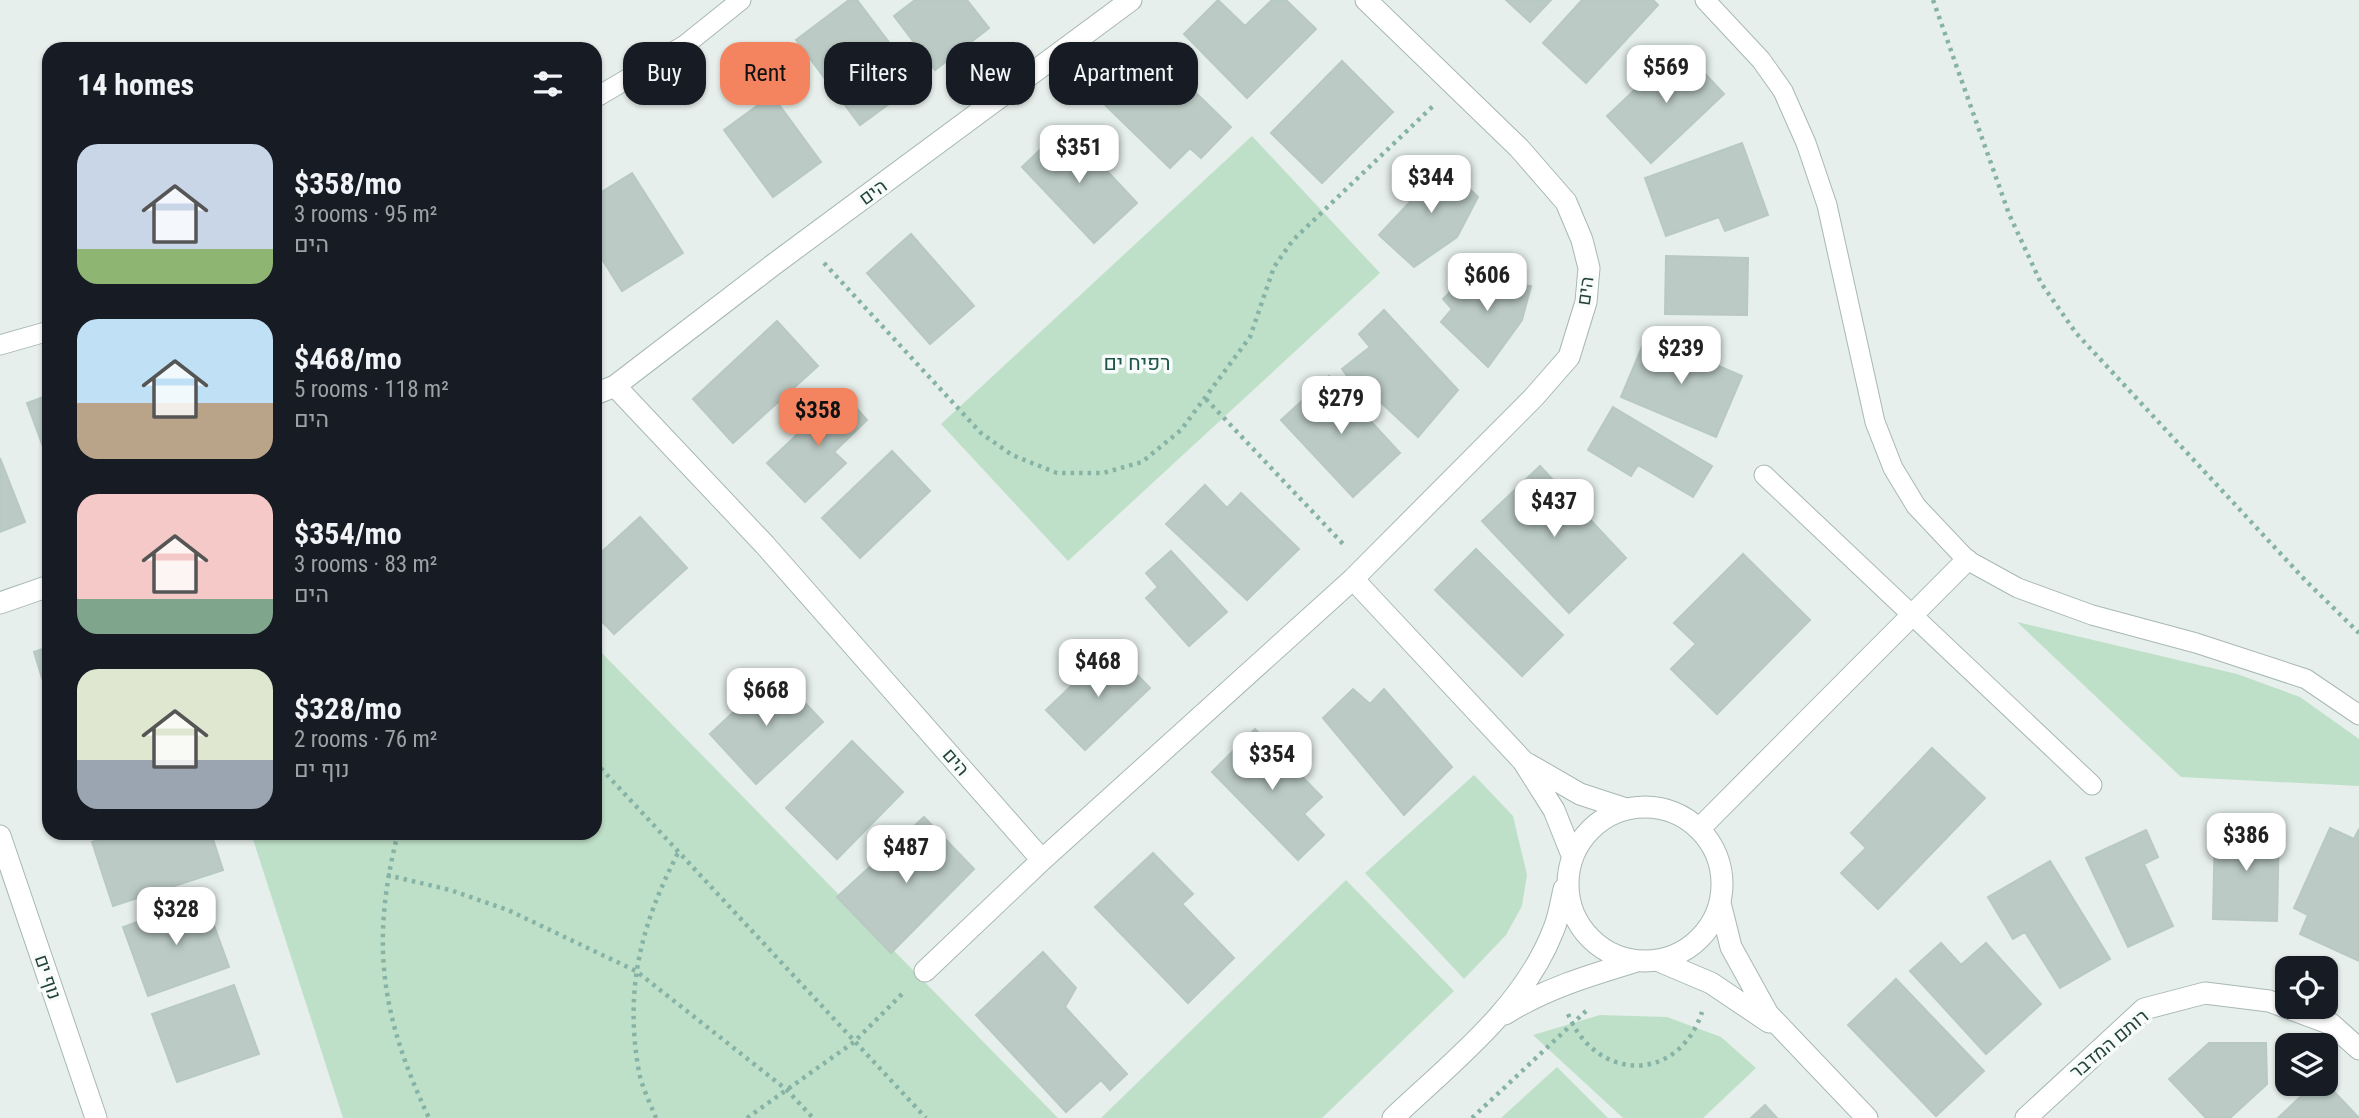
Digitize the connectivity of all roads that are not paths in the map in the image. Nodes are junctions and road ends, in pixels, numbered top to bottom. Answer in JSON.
{"nodes":[{"id":1,"x":741,"y":0,"type":"edge"},
{"id":2,"x":1131,"y":0,"type":"edge"},
{"id":3,"x":1366,"y":0,"type":"edge"},
{"id":4,"x":1705,"y":0,"type":"edge"},
{"id":5,"x":602,"y":94,"type":"edge"},
{"id":6,"x":42,"y":333,"type":"edge"},
{"id":7,"x":0,"y":345,"type":"edge"},
{"id":8,"x":615,"y":386,"type":"junction"},
{"id":9,"x":602,"y":391,"type":"edge"},
{"id":10,"x":1764,"y":475,"type":"dead end"},
{"id":11,"x":1967,"y":560,"type":"junction"},
{"id":12,"x":1359,"y":573,"type":"junction"},
{"id":13,"x":42,"y":588,"type":"edge"},
{"id":14,"x":0,"y":603,"type":"edge"},
{"id":15,"x":1912,"y":615,"type":"junction"},
{"id":16,"x":2359,"y":715,"type":"edge"},
{"id":17,"x":1523,"y":761,"type":"junction"},
{"id":18,"x":2092,"y":785,"type":"dead end"},
{"id":19,"x":1626,"y":809,"type":"junction"},
{"id":20,"x":1699,"y":830,"type":"junction"},
{"id":21,"x":0,"y":836,"type":"edge"},
{"id":22,"x":1572,"y":855,"type":"junction"},
{"id":23,"x":1042,"y":860,"type":"junction"},
{"id":24,"x":1566,"y":881,"type":"junction"},
{"id":25,"x":1720,"y":903,"type":"junction"},
{"id":26,"x":1637,"y":961,"type":"junction"},
{"id":27,"x":1659,"y":961,"type":"junction"},
{"id":28,"x":925,"y":971,"type":"road end"},
{"id":29,"x":1497,"y":1018,"type":"junction"},
{"id":30,"x":1785,"y":1034,"type":"junction"},
{"id":31,"x":2359,"y":1049,"type":"edge"},
{"id":32,"x":96,"y":1118,"type":"edge"},
{"id":33,"x":1393,"y":1118,"type":"edge"},
{"id":34,"x":1867,"y":1118,"type":"edge"},
{"id":35,"x":2026,"y":1118,"type":"edge"}],
"edges":[{"from":1,"to":5,"type":"lane"},
{"from":2,"to":8,"type":"street","name":"הים"},
{"from":3,"to":12,"type":"street","name":"הים"},
{"from":4,"to":11,"type":"lane"},
{"from":6,"to":7,"type":"lane"},
{"from":8,"to":9,"type":"street","name":"הים"},
{"from":8,"to":23,"type":"street","name":"הים"},
{"from":10,"to":15,"type":"lane"},
{"from":11,"to":15,"type":"street"},
{"from":11,"to":16,"type":"lane"},
{"from":12,"to":17,"type":"street"},
{"from":12,"to":23,"type":"street","name":"הים"},
{"from":13,"to":14,"type":"street"},
{"from":15,"to":18,"type":"lane"},
{"from":15,"to":20,"type":"street"},
{"from":17,"to":19,"type":"street"},
{"from":17,"to":22,"type":"street"},
{"from":19,"to":20,"type":"street"},
{"from":19,"to":22,"type":"street"},
{"from":20,"to":25,"type":"street"},
{"from":21,"to":32,"type":"street","name":"נוף ים"},
{"from":22,"to":24,"type":"street"},
{"from":23,"to":28,"type":"street","name":"הים"},
{"from":24,"to":26,"type":"street"},
{"from":24,"to":29,"type":"street"},
{"from":25,"to":27,"type":"street"},
{"from":25,"to":30,"type":"street"},
{"from":26,"to":27,"type":"street"},
{"from":26,"to":29,"type":"street"},
{"from":27,"to":30,"type":"street"},
{"from":29,"to":33,"type":"street"},
{"from":30,"to":34,"type":"street"},
{"from":31,"to":35,"type":"street","name":"רותם המדבר"}]}
